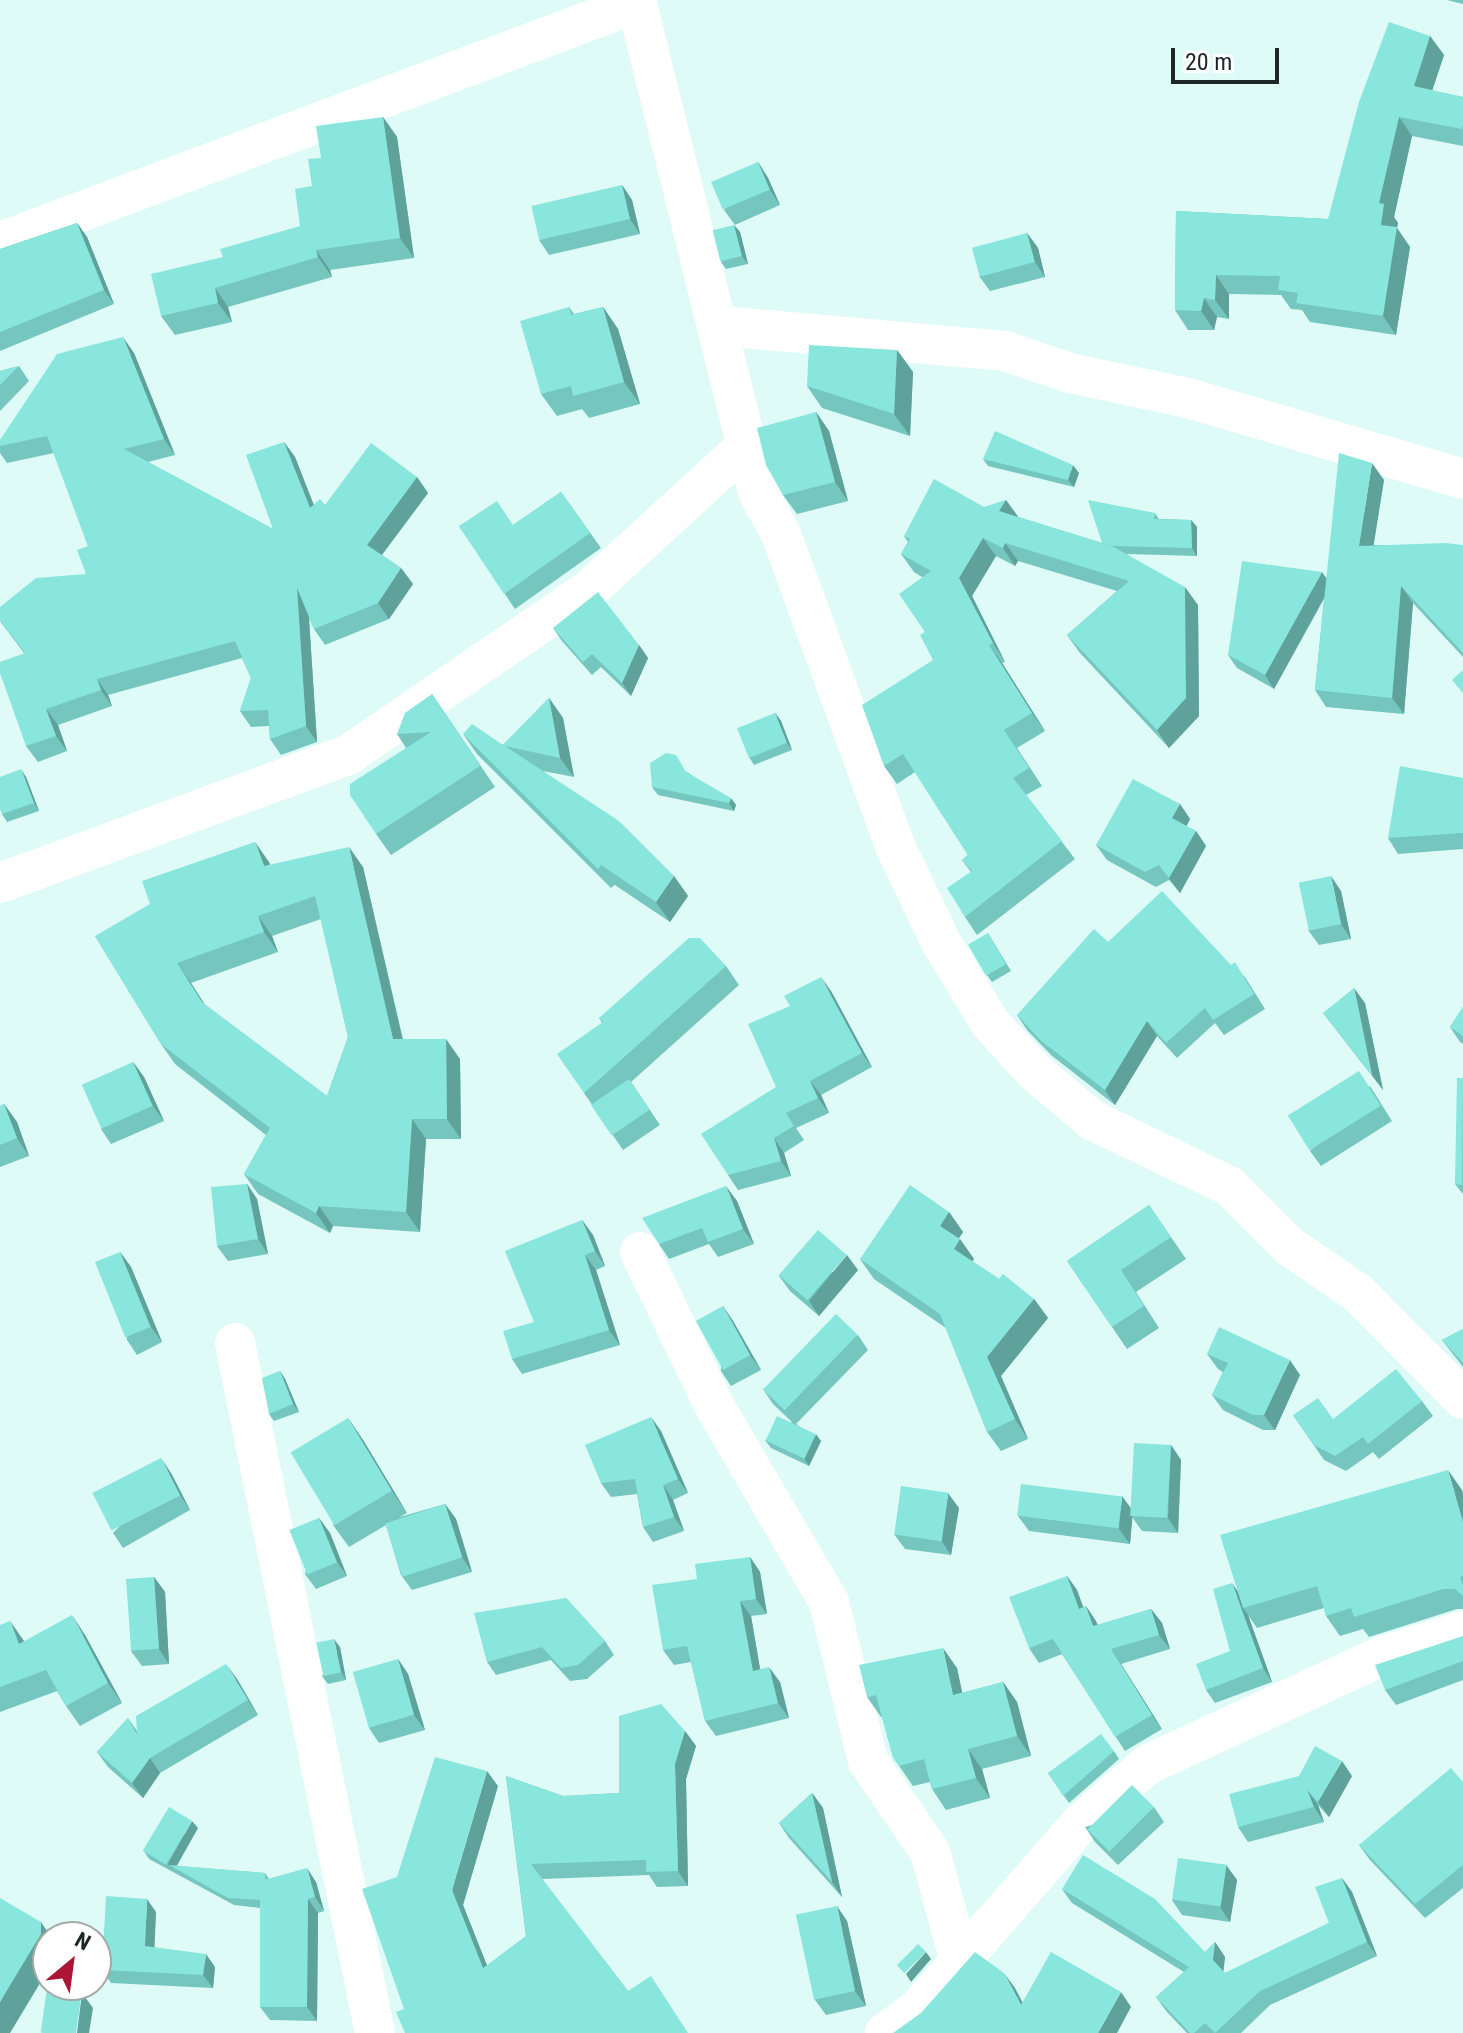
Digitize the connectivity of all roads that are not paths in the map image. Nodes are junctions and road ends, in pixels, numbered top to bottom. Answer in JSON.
{"nodes":[{"id":1,"x":636,"y":2,"type":"edge"},
{"id":2,"x":0,"y":242,"type":"edge"},
{"id":3,"x":721,"y":326,"type":"junction"},
{"id":4,"x":744,"y":448,"type":"junction"},
{"id":5,"x":1463,"y":479,"type":"edge"},
{"id":6,"x":0,"y":883,"type":"edge"},
{"id":7,"x":640,"y":1252,"type":"dead end"},
{"id":8,"x":235,"y":1343,"type":"dead end"},
{"id":9,"x":1463,"y":1399,"type":"edge"},
{"id":10,"x":1463,"y":1631,"type":"edge"},
{"id":11,"x":960,"y":1962,"type":"junction"},
{"id":12,"x":375,"y":2033,"type":"edge"},
{"id":13,"x":885,"y":2033,"type":"edge"}],
"edges":[{"from":1,"to":2,"type":"street"},
{"from":1,"to":3,"type":"street"},
{"from":3,"to":4,"type":"street"},
{"from":3,"to":5,"type":"street"},
{"from":4,"to":6,"type":"street"},
{"from":4,"to":9,"type":"street"},
{"from":7,"to":11,"type":"street"},
{"from":8,"to":12,"type":"street"},
{"from":10,"to":11,"type":"street"},
{"from":11,"to":13,"type":"street"}]}
